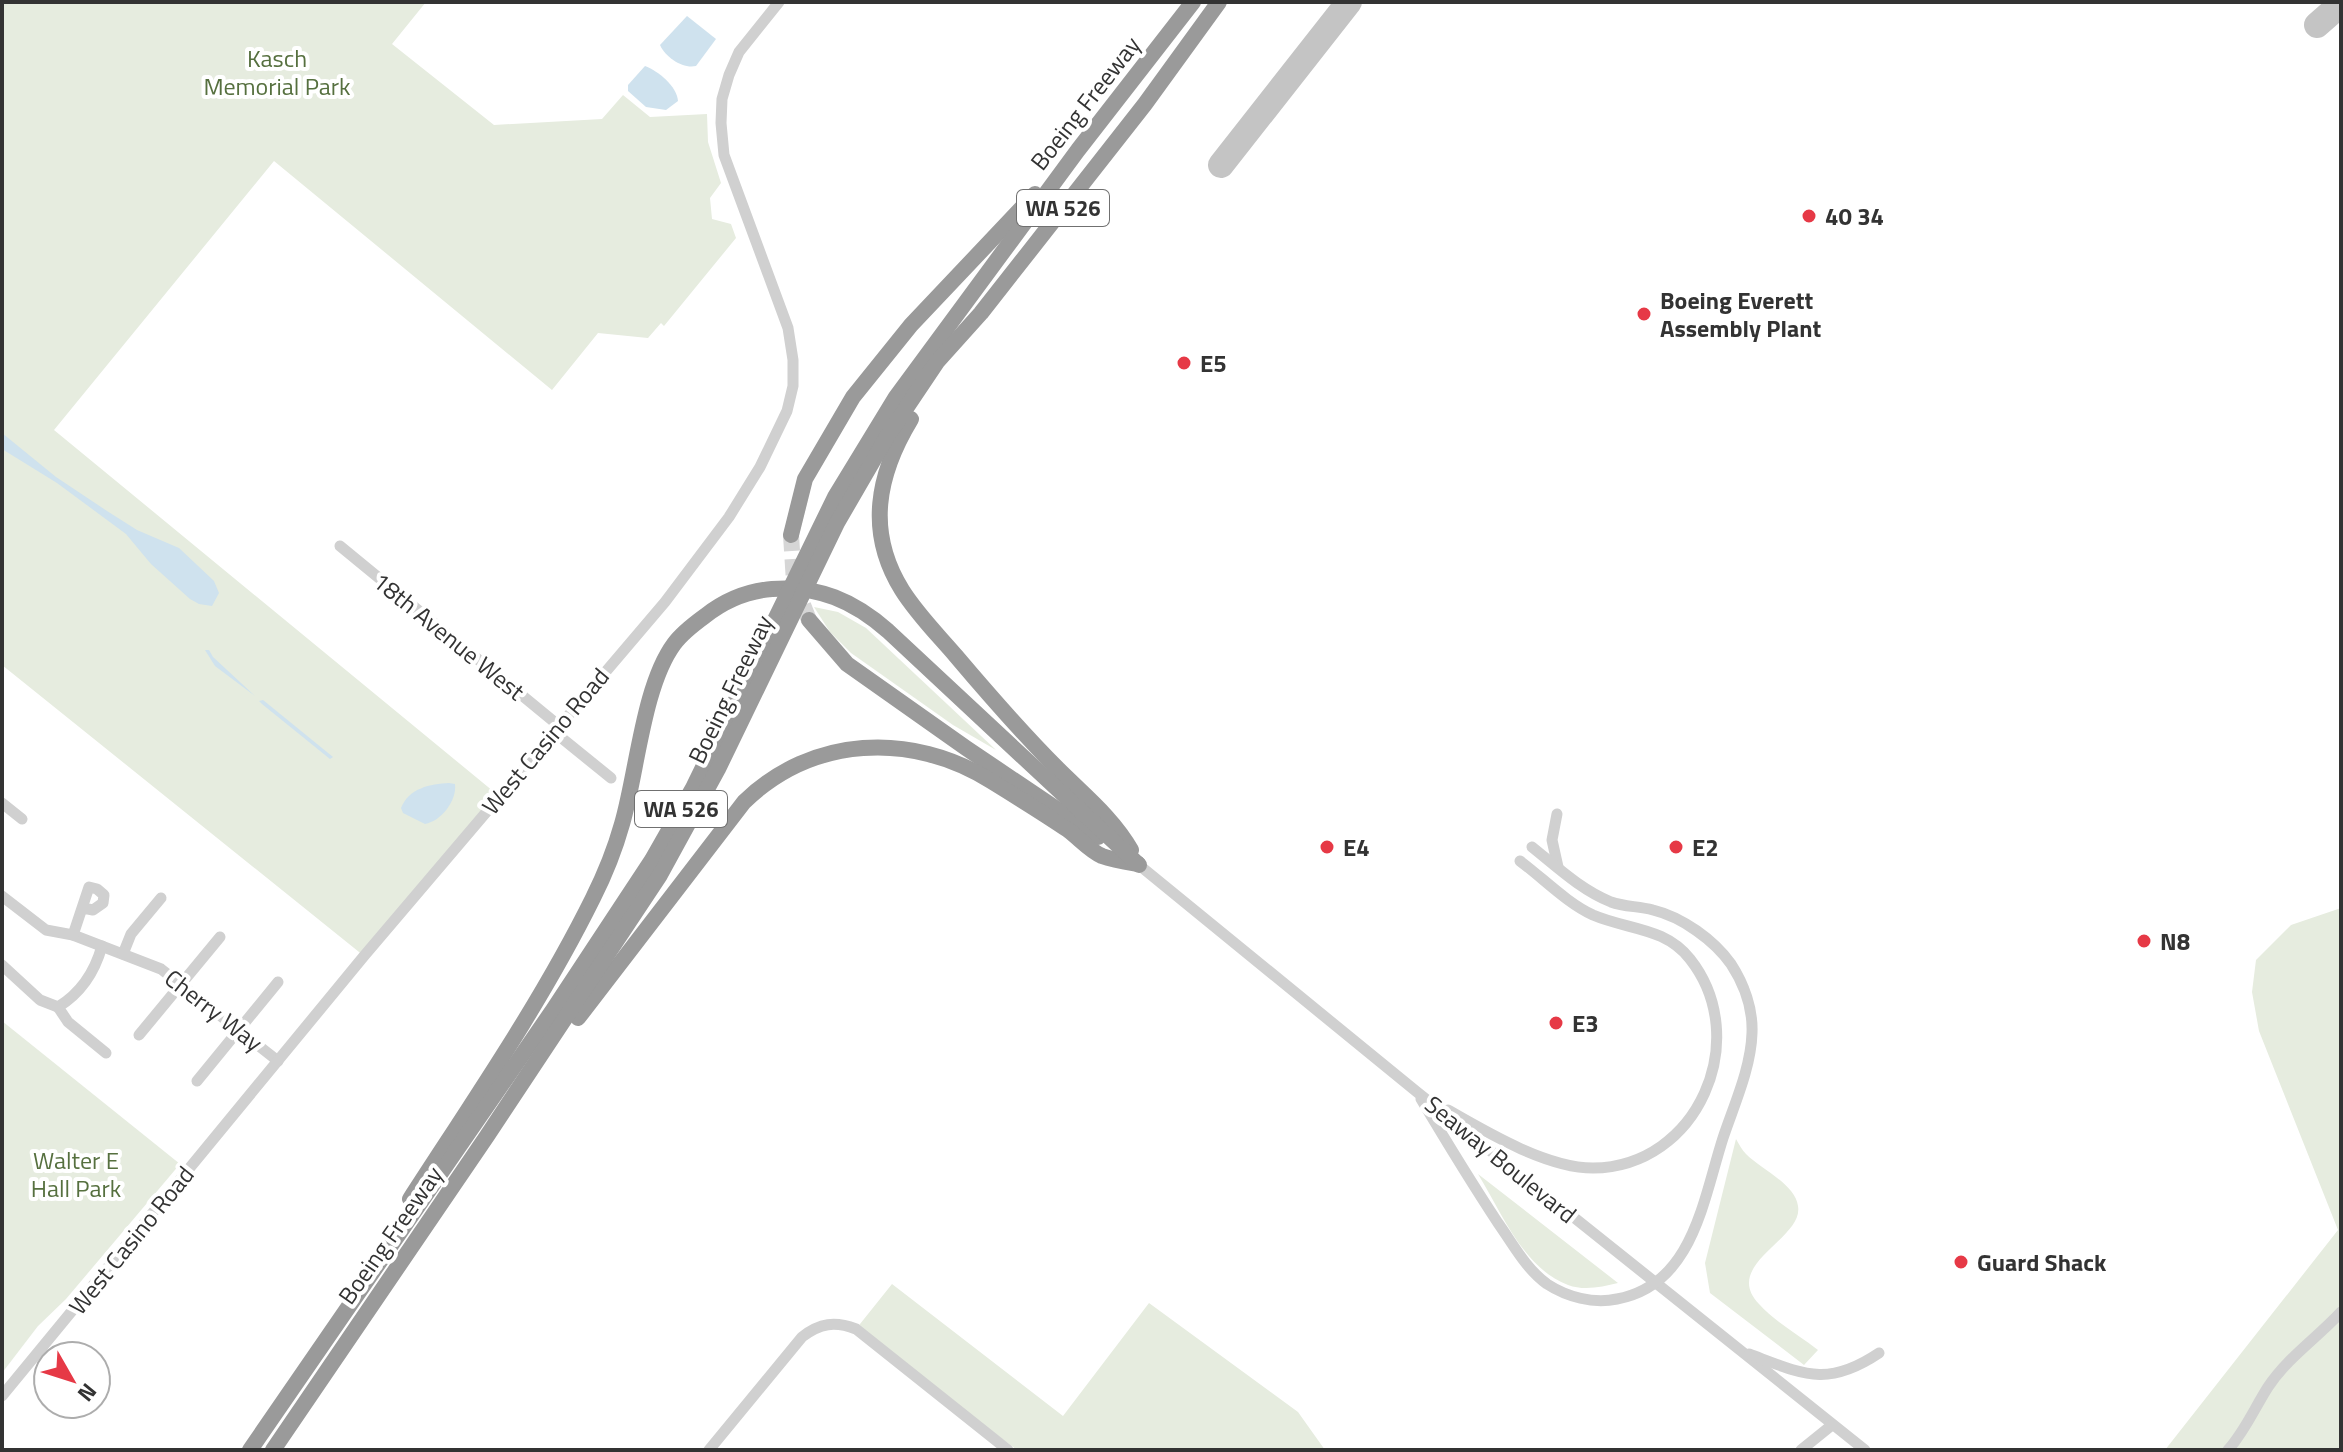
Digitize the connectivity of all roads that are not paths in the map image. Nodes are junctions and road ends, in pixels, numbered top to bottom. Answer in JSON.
{"nodes":[{"id":1,"x":779,"y":2,"type":"edge"},
{"id":2,"x":1193,"y":2,"type":"edge"},
{"id":3,"x":1219,"y":2,"type":"edge"},
{"id":4,"x":1230,"y":2,"type":"edge"},
{"id":5,"x":1145,"y":104,"type":"junction"},
{"id":6,"x":1078,"y":150,"type":"junction"},
{"id":7,"x":981,"y":313,"type":"junction"},
{"id":8,"x":791,"y":535,"type":"tunnel mouth"},
{"id":9,"x":340,"y":546,"type":"dead end"},
{"id":10,"x":809,"y":620,"type":"tunnel mouth"},
{"id":11,"x":556,"y":728,"type":"junction"},
{"id":12,"x":611,"y":778,"type":"dead end"},
{"id":13,"x":2,"y":803,"type":"edge"},
{"id":14,"x":1557,"y":814,"type":"dead end"},
{"id":15,"x":22,"y":819,"type":"dead end"},
{"id":16,"x":1532,"y":847,"type":"dead end"},
{"id":17,"x":1520,"y":861,"type":"dead end"},
{"id":18,"x":1139,"y":865,"type":"junction"},
{"id":19,"x":1558,"y":868,"type":"junction"},
{"id":20,"x":2,"y":896,"type":"edge"},
{"id":21,"x":161,"y":898,"type":"dead end"},
{"id":22,"x":83,"y":908,"type":"dead end"},
{"id":23,"x":73,"y":935,"type":"junction"},
{"id":24,"x":220,"y":937,"type":"dead end"},
{"id":25,"x":102,"y":946,"type":"junction"},
{"id":26,"x":123,"y":954,"type":"junction"},
{"id":27,"x":2,"y":965,"type":"edge"},
{"id":28,"x":278,"y":982,"type":"dead end"},
{"id":29,"x":181,"y":984,"type":"junction"},
{"id":30,"x":58,"y":1007,"type":"junction"},
{"id":31,"x":239,"y":1029,"type":"junction"},
{"id":32,"x":139,"y":1035,"type":"dead end"},
{"id":33,"x":106,"y":1053,"type":"dead end"},
{"id":34,"x":278,"y":1061,"type":"junction"},
{"id":35,"x":197,"y":1081,"type":"dead end"},
{"id":36,"x":1417,"y":1092,"type":"junction"},
{"id":37,"x":487,"y":1136,"type":"junction"},
{"id":38,"x":2341,"y":1312,"type":"edge"},
{"id":39,"x":1737,"y":1349,"type":"junction"},
{"id":40,"x":1879,"y":1353,"type":"dead end"},
{"id":41,"x":2,"y":1374,"type":"edge"},
{"id":42,"x":12,"y":1383,"type":"junction"},
{"id":43,"x":2,"y":1396,"type":"edge"},
{"id":44,"x":1832,"y":1425,"type":"junction"},
{"id":45,"x":249,"y":1450,"type":"edge"},
{"id":46,"x":273,"y":1450,"type":"edge"},
{"id":47,"x":709,"y":1450,"type":"edge"},
{"id":48,"x":1008,"y":1450,"type":"edge"},
{"id":49,"x":1801,"y":1450,"type":"edge"},
{"id":50,"x":1865,"y":1450,"type":"edge"},
{"id":51,"x":2228,"y":1450,"type":"edge"}],
"edges":[{"from":1,"to":11,"type":"street","name":"West Casino Road"},
{"from":2,"to":6,"type":"highway","name":"Boeing Freeway","number":"WA 526"},
{"from":3,"to":5,"type":"highway","name":"Boeing Freeway","number":"WA 526"},
{"from":4,"to":5,"type":"highway"},
{"from":5,"to":7,"type":"highway","name":"Boeing Freeway","number":"WA 526"},
{"from":6,"to":8,"type":"highway"},
{"from":6,"to":45,"type":"highway","name":"Boeing Freeway","number":"WA 526"},
{"from":7,"to":18,"type":"highway"},
{"from":7,"to":37,"type":"highway","name":"Boeing Freeway","number":"WA 526"},
{"from":9,"to":11,"type":"street","name":"18th Avenue West"},
{"from":10,"to":18,"type":"highway"},
{"from":11,"to":12,"type":"street","name":"18th Avenue West"},
{"from":11,"to":34,"type":"street","name":"West Casino Road"},
{"from":13,"to":15,"type":"street"},
{"from":14,"to":19,"type":"street"},
{"from":16,"to":19,"type":"street"},
{"from":17,"to":36,"type":"street"},
{"from":18,"to":36,"type":"street","name":"Seaway Boulevard"},
{"from":18,"to":37,"type":"highway"},
{"from":18,"to":45,"type":"highway"},
{"from":19,"to":36,"type":"street"},
{"from":20,"to":23,"type":"street","name":"Cherry Way"},
{"from":21,"to":26,"type":"street"},
{"from":22,"to":23,"type":"street"},
{"from":23,"to":25,"type":"street","name":"Cherry Way"},
{"from":24,"to":29,"type":"street"},
{"from":25,"to":26,"type":"street","name":"Cherry Way"},
{"from":25,"to":30,"type":"street"},
{"from":26,"to":29,"type":"street","name":"Cherry Way"},
{"from":27,"to":30,"type":"street"},
{"from":28,"to":31,"type":"street"},
{"from":29,"to":31,"type":"street","name":"Cherry Way"},
{"from":29,"to":32,"type":"street"},
{"from":30,"to":33,"type":"street"},
{"from":31,"to":34,"type":"street","name":"Cherry Way"},
{"from":31,"to":35,"type":"street"},
{"from":34,"to":42,"type":"street","name":"West Casino Road"},
{"from":36,"to":39,"type":"street","name":"Seaway Boulevard"},
{"from":37,"to":46,"type":"highway","name":"Boeing Freeway","number":"WA 526"},
{"from":38,"to":51,"type":"street"},
{"from":39,"to":40,"type":"street"},
{"from":39,"to":44,"type":"street","name":"Seaway Boulevard"},
{"from":41,"to":42,"type":"street"},
{"from":42,"to":43,"type":"street","name":"West Casino Road"},
{"from":44,"to":49,"type":"street"},
{"from":44,"to":50,"type":"street","name":"Seaway Boulevard"},
{"from":47,"to":48,"type":"street"}]}
